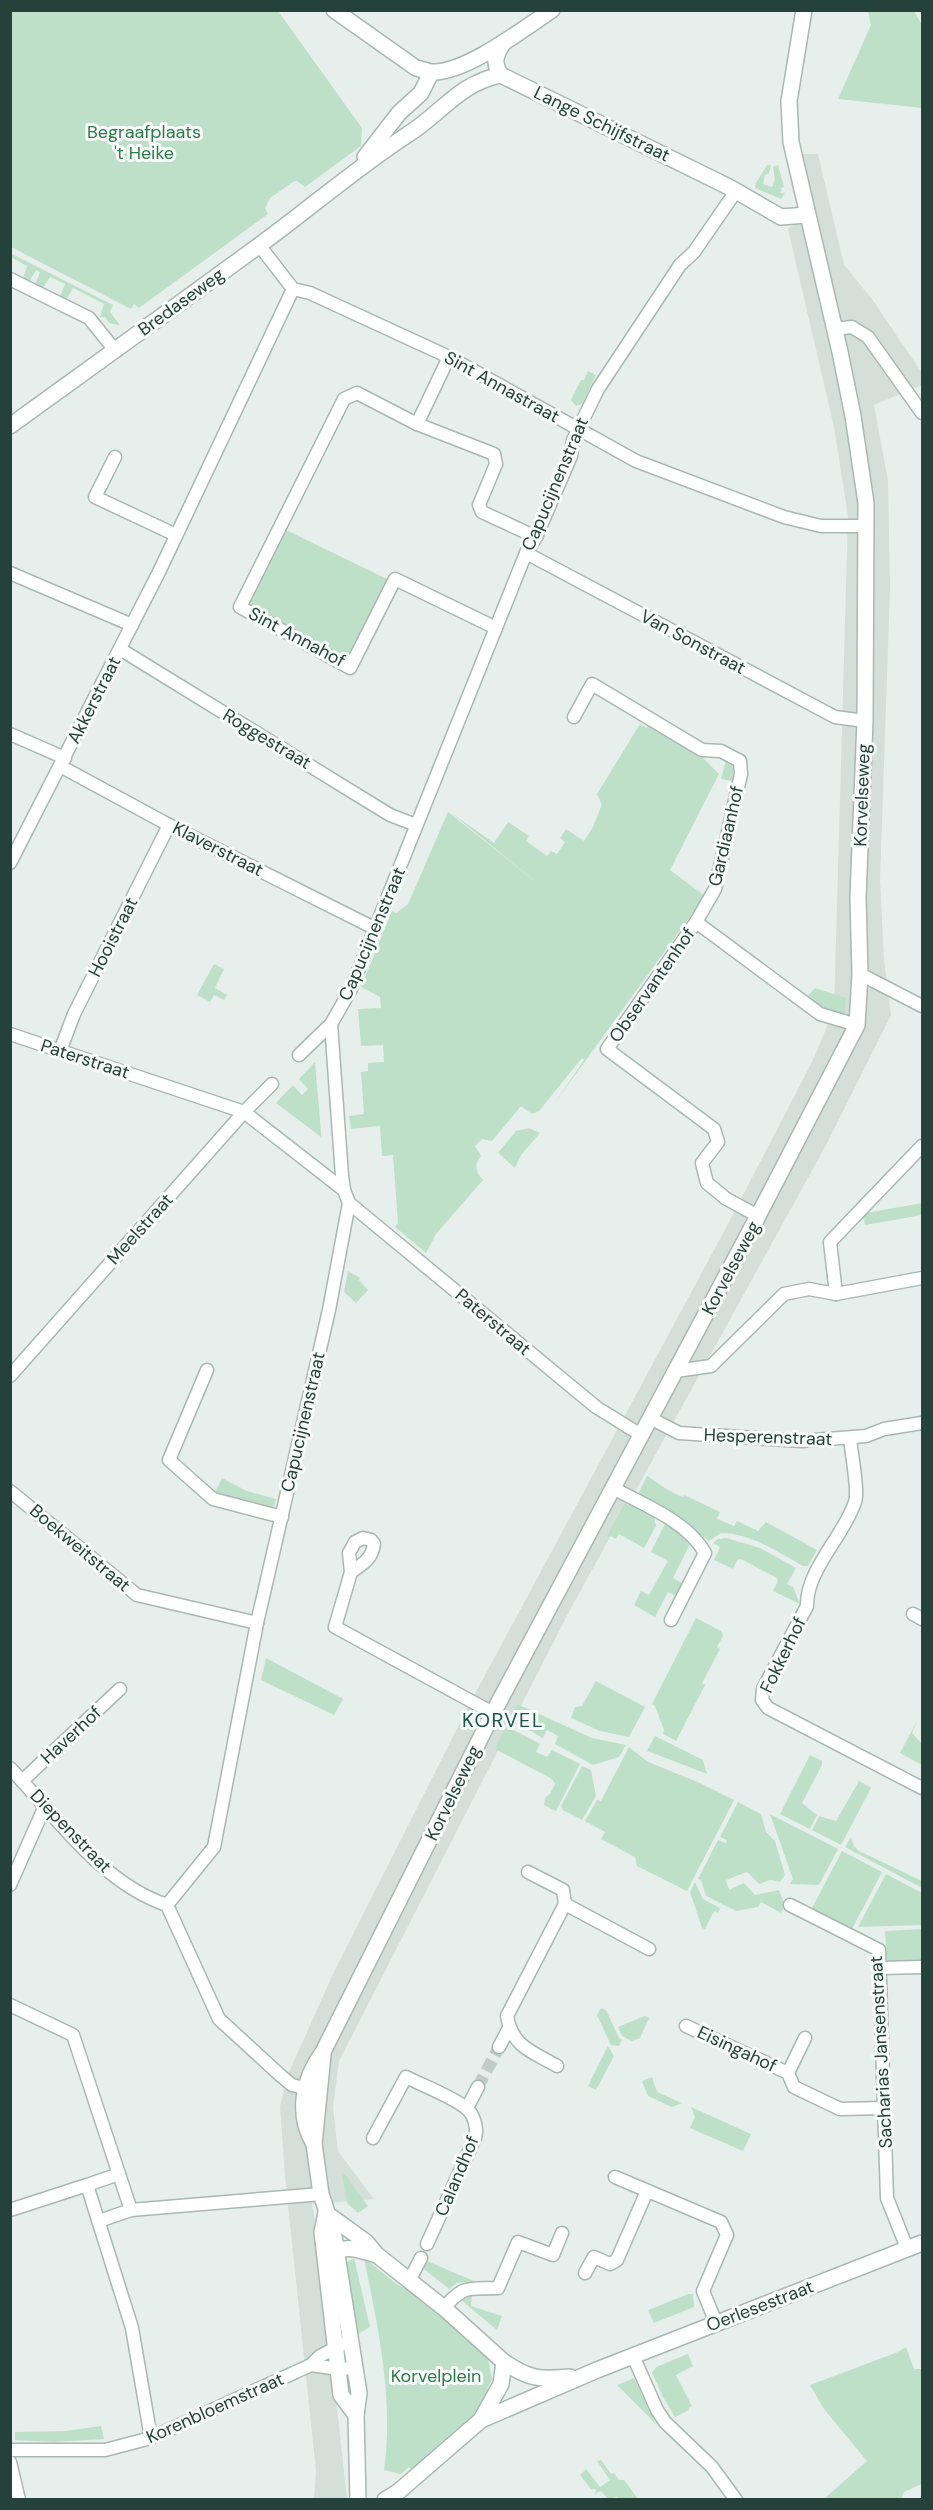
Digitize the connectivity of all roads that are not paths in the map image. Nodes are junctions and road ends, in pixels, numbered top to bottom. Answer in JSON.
{"nodes":[{"id":1,"x":552,"y":10,"type":"edge"},
{"id":2,"x":804,"y":10,"type":"edge"},
{"id":3,"x":342,"y":13,"type":"edge"},
{"id":4,"x":504,"y":42,"type":"junction"},
{"id":5,"x":431,"y":73,"type":"junction"},
{"id":6,"x":501,"y":75,"type":"junction"},
{"id":7,"x":421,"y":93,"type":"junction"},
{"id":8,"x":397,"y":140,"type":"junction"},
{"id":9,"x":349,"y":175,"type":"junction"},
{"id":10,"x":736,"y":191,"type":"junction"},
{"id":11,"x":807,"y":215,"type":"junction"},
{"id":12,"x":259,"y":245,"type":"junction"},
{"id":13,"x":10,"y":279,"type":"edge"},
{"id":14,"x":292,"y":289,"type":"junction"},
{"id":15,"x":834,"y":329,"type":"junction"},
{"id":16,"x":114,"y":350,"type":"junction"},
{"id":17,"x":449,"y":357,"type":"junction"},
{"id":18,"x":922,"y":413,"type":"edge"},
{"id":19,"x":417,"y":424,"type":"junction"},
{"id":20,"x":10,"y":426,"type":"edge"},
{"id":21,"x":578,"y":430,"type":"junction"},
{"id":22,"x":115,"y":457,"type":"dead end"},
{"id":23,"x":867,"y":526,"type":"junction"},
{"id":24,"x":176,"y":535,"type":"junction"},
{"id":25,"x":536,"y":537,"type":"junction"},
{"id":26,"x":526,"y":553,"type":"junction"},
{"id":27,"x":10,"y":573,"type":"edge"},
{"id":28,"x":132,"y":625,"type":"junction"},
{"id":29,"x":496,"y":628,"type":"junction"},
{"id":30,"x":120,"y":649,"type":"junction"},
{"id":31,"x":574,"y":717,"type":"dead end"},
{"id":32,"x":865,"y":721,"type":"junction"},
{"id":33,"x":10,"y":734,"type":"edge"},
{"id":34,"x":63,"y":762,"type":"junction"},
{"id":35,"x":169,"y":825,"type":"junction"},
{"id":36,"x":416,"y":825,"type":"junction"},
{"id":37,"x":10,"y":863,"type":"edge"},
{"id":38,"x":696,"y":922,"type":"junction"},
{"id":39,"x":376,"y":929,"type":"junction"},
{"id":40,"x":860,"y":974,"type":"junction"},
{"id":41,"x":922,"y":1006,"type":"edge"},
{"id":42,"x":331,"y":1024,"type":"junction"},
{"id":43,"x":857,"y":1025,"type":"junction"},
{"id":44,"x":10,"y":1034,"type":"edge"},
{"id":45,"x":60,"y":1051,"type":"junction"},
{"id":46,"x":300,"y":1055,"type":"dead end"},
{"id":47,"x":272,"y":1084,"type":"dead end"},
{"id":48,"x":244,"y":1113,"type":"junction"},
{"id":49,"x":922,"y":1146,"type":"edge"},
{"id":50,"x":344,"y":1190,"type":"junction"},
{"id":51,"x":350,"y":1203,"type":"junction"},
{"id":52,"x":758,"y":1216,"type":"junction"},
{"id":53,"x":922,"y":1278,"type":"edge"},
{"id":54,"x":836,"y":1294,"type":"junction"},
{"id":55,"x":207,"y":1370,"type":"dead end"},
{"id":56,"x":676,"y":1371,"type":"junction"},
{"id":57,"x":10,"y":1376,"type":"edge"},
{"id":58,"x":650,"y":1418,"type":"junction"},
{"id":59,"x":922,"y":1423,"type":"edge"},
{"id":60,"x":641,"y":1435,"type":"junction"},
{"id":61,"x":850,"y":1438,"type":"junction"},
{"id":62,"x":613,"y":1488,"type":"junction"},
{"id":63,"x":10,"y":1491,"type":"edge"},
{"id":64,"x":282,"y":1517,"type":"junction"},
{"id":65,"x":351,"y":1572,"type":"dead end"},
{"id":66,"x":671,"y":1620,"type":"dead end"},
{"id":67,"x":257,"y":1623,"type":"junction"},
{"id":68,"x":120,"y":1689,"type":"dead end"},
{"id":69,"x":493,"y":1713,"type":"junction"},
{"id":70,"x":10,"y":1768,"type":"edge"},
{"id":71,"x":22,"y":1781,"type":"junction"},
{"id":72,"x":922,"y":1788,"type":"edge"},
{"id":73,"x":45,"y":1806,"type":"junction"},
{"id":74,"x":528,"y":1872,"type":"dead end"},
{"id":75,"x":10,"y":1885,"type":"edge"},
{"id":76,"x":565,"y":1904,"type":"junction"},
{"id":77,"x":167,"y":1905,"type":"junction"},
{"id":78,"x":790,"y":1905,"type":"dead end"},
{"id":79,"x":648,"y":1949,"type":"dead end"},
{"id":80,"x":922,"y":1966,"type":"edge"},
{"id":81,"x":880,"y":1968,"type":"junction"},
{"id":82,"x":10,"y":2005,"type":"edge"},
{"id":83,"x":687,"y":2026,"type":"dead end"},
{"id":84,"x":509,"y":2028,"type":"junction"},
{"id":85,"x":805,"y":2038,"type":"dead end"},
{"id":86,"x":499,"y":2047,"type":"tunnel mouth"},
{"id":87,"x":557,"y":2066,"type":"dead end"},
{"id":88,"x":788,"y":2073,"type":"junction"},
{"id":89,"x":478,"y":2087,"type":"tunnel mouth"},
{"id":90,"x":312,"y":2090,"type":"junction"},
{"id":91,"x":467,"y":2108,"type":"junction"},
{"id":92,"x":884,"y":2108,"type":"junction"},
{"id":93,"x":374,"y":2138,"type":"dead end"},
{"id":94,"x":119,"y":2174,"type":"junction"},
{"id":95,"x":615,"y":2177,"type":"dead end"},
{"id":96,"x":87,"y":2185,"type":"junction"},
{"id":97,"x":647,"y":2191,"type":"junction"},
{"id":98,"x":321,"y":2194,"type":"junction"},
{"id":99,"x":10,"y":2210,"type":"edge"},
{"id":100,"x":131,"y":2210,"type":"junction"},
{"id":101,"x":326,"y":2213,"type":"junction"},
{"id":102,"x":99,"y":2221,"type":"junction"},
{"id":103,"x":562,"y":2233,"type":"dead end"},
{"id":104,"x":922,"y":2243,"type":"edge"},
{"id":105,"x":427,"y":2244,"type":"dead end"},
{"id":106,"x":907,"y":2248,"type":"junction"},
{"id":107,"x":336,"y":2250,"type":"junction"},
{"id":108,"x":377,"y":2255,"type":"junction"},
{"id":109,"x":421,"y":2258,"type":"dead end"},
{"id":110,"x":326,"y":2263,"type":"junction"},
{"id":111,"x":585,"y":2273,"type":"dead end"},
{"id":112,"x":410,"y":2279,"type":"junction"},
{"id":113,"x":444,"y":2308,"type":"junction"},
{"id":114,"x":716,"y":2323,"type":"junction"},
{"id":115,"x":351,"y":2340,"type":"junction"},
{"id":116,"x":335,"y":2347,"type":"junction"},
{"id":117,"x":633,"y":2356,"type":"junction"},
{"id":118,"x":504,"y":2362,"type":"junction"},
{"id":119,"x":311,"y":2365,"type":"junction"},
{"id":120,"x":356,"y":2368,"type":"junction"},
{"id":121,"x":339,"y":2369,"type":"junction"},
{"id":122,"x":597,"y":2370,"type":"junction"},
{"id":123,"x":356,"y":2415,"type":"junction"},
{"id":124,"x":481,"y":2420,"type":"junction"},
{"id":125,"x":151,"y":2438,"type":"junction"},
{"id":126,"x":10,"y":2450,"type":"edge"},
{"id":127,"x":10,"y":2462,"type":"edge"},
{"id":128,"x":19,"y":2499,"type":"edge"},
{"id":129,"x":359,"y":2499,"type":"edge"},
{"id":130,"x":385,"y":2499,"type":"edge"},
{"id":131,"x":736,"y":2499,"type":"edge"}],
"edges":[{"from":1,"to":4,"type":"street"},
{"from":2,"to":11,"type":"street","name":"Korvelseweg"},
{"from":3,"to":5,"type":"street"},
{"from":4,"to":5,"type":"street"},
{"from":4,"to":6,"type":"street"},
{"from":5,"to":7,"type":"street","name":"Bredaseweg"},
{"from":6,"to":8,"type":"street","name":"Bredaseweg"},
{"from":6,"to":10,"type":"street","name":"Lange Schijfstraat"},
{"from":7,"to":8,"type":"street"},
{"from":7,"to":9,"type":"street","name":"Bredaseweg"},
{"from":8,"to":9,"type":"street","name":"Bredaseweg"},
{"from":9,"to":12,"type":"street","name":"Bredaseweg"},
{"from":10,"to":11,"type":"street","name":"Lange Schijfstraat"},
{"from":10,"to":21,"type":"street","name":"Capucijnenstraat"},
{"from":11,"to":15,"type":"street","name":"Korvelseweg"},
{"from":12,"to":14,"type":"street"},
{"from":12,"to":16,"type":"street","name":"Bredaseweg"},
{"from":13,"to":16,"type":"street"},
{"from":14,"to":17,"type":"street","name":"Sint Annastraat"},
{"from":14,"to":24,"type":"street","name":"Akkerstraat"},
{"from":15,"to":18,"type":"street"},
{"from":15,"to":23,"type":"street","name":"Korvelseweg"},
{"from":16,"to":20,"type":"street","name":"Bredaseweg"},
{"from":17,"to":19,"type":"street"},
{"from":17,"to":21,"type":"street","name":"Sint Annastraat"},
{"from":19,"to":25,"type":"street","name":"Sint Annahof"},
{"from":19,"to":29,"type":"street","name":"Sint Annahof"},
{"from":21,"to":23,"type":"street","name":"Sint Annastraat"},
{"from":21,"to":25,"type":"street","name":"Capucijnenstraat"},
{"from":22,"to":24,"type":"street"},
{"from":23,"to":32,"type":"street","name":"Korvelseweg"},
{"from":24,"to":28,"type":"street","name":"Akkerstraat"},
{"from":25,"to":26,"type":"street","name":"Capucijnenstraat"},
{"from":26,"to":29,"type":"street","name":"Capucijnenstraat"},
{"from":26,"to":32,"type":"street","name":"Van Sonstraat"},
{"from":27,"to":28,"type":"street"},
{"from":28,"to":30,"type":"street","name":"Akkerstraat"},
{"from":29,"to":36,"type":"street","name":"Capucijnenstraat"},
{"from":30,"to":34,"type":"street","name":"Akkerstraat"},
{"from":30,"to":36,"type":"street","name":"Roggestraat"},
{"from":31,"to":38,"type":"street","name":"Gardiaanhof"},
{"from":32,"to":40,"type":"street","name":"Korvelseweg"},
{"from":33,"to":34,"type":"street","name":"Klaverstraat"},
{"from":34,"to":35,"type":"street","name":"Klaverstraat"},
{"from":34,"to":37,"type":"street","name":"Akkerstraat"},
{"from":35,"to":39,"type":"street","name":"Klaverstraat"},
{"from":35,"to":45,"type":"street","name":"Hooistraat"},
{"from":36,"to":39,"type":"street","name":"Capucijnenstraat"},
{"from":38,"to":43,"type":"street"},
{"from":38,"to":52,"type":"street","name":"Observantenhof"},
{"from":39,"to":42,"type":"street","name":"Capucijnenstraat"},
{"from":40,"to":41,"type":"street"},
{"from":40,"to":43,"type":"street","name":"Korvelseweg"},
{"from":42,"to":46,"type":"street"},
{"from":42,"to":50,"type":"street"},
{"from":43,"to":52,"type":"street","name":"Korvelseweg"},
{"from":44,"to":45,"type":"street","name":"Paterstraat"},
{"from":45,"to":48,"type":"street","name":"Paterstraat"},
{"from":47,"to":48,"type":"street","name":"Meelstraat"},
{"from":48,"to":50,"type":"street","name":"Paterstraat"},
{"from":48,"to":57,"type":"street","name":"Meelstraat"},
{"from":49,"to":54,"type":"street"},
{"from":50,"to":51,"type":"street"},
{"from":51,"to":60,"type":"street","name":"Paterstraat"},
{"from":51,"to":64,"type":"street","name":"Capucijnenstraat"},
{"from":52,"to":56,"type":"street","name":"Korvelseweg"},
{"from":53,"to":54,"type":"street"},
{"from":54,"to":56,"type":"street"},
{"from":55,"to":64,"type":"street"},
{"from":56,"to":58,"type":"street","name":"Korvelseweg"},
{"from":58,"to":60,"type":"street","name":"Korvelseweg"},
{"from":58,"to":61,"type":"street","name":"Hesperenstraat"},
{"from":59,"to":61,"type":"street","name":"Hesperenstraat"},
{"from":60,"to":62,"type":"street","name":"Korvelseweg"},
{"from":61,"to":72,"type":"street","name":"Fokkerhof"},
{"from":62,"to":66,"type":"street"},
{"from":62,"to":69,"type":"street","name":"Korvelseweg"},
{"from":63,"to":67,"type":"street","name":"Boekweitstraat"},
{"from":64,"to":67,"type":"street","name":"Capucijnenstraat"},
{"from":65,"to":69,"type":"street"},
{"from":67,"to":77,"type":"street","name":"Capucijnenstraat"},
{"from":68,"to":71,"type":"street","name":"Haverhof"},
{"from":69,"to":90,"type":"street","name":"Korvelseweg"},
{"from":70,"to":71,"type":"street","name":"Diepenstraat"},
{"from":71,"to":73,"type":"street","name":"Diepenstraat"},
{"from":73,"to":75,"type":"street"},
{"from":73,"to":77,"type":"street","name":"Diepenstraat"},
{"from":74,"to":76,"type":"street"},
{"from":76,"to":79,"type":"street"},
{"from":76,"to":84,"type":"street"},
{"from":77,"to":90,"type":"street"},
{"from":78,"to":81,"type":"street","name":"Sacharias Jansenstraat"},
{"from":80,"to":81,"type":"street"},
{"from":81,"to":92,"type":"street","name":"Sacharias Jansenstraat"},
{"from":82,"to":94,"type":"street"},
{"from":83,"to":88,"type":"street","name":"Eisingahof"},
{"from":84,"to":86,"type":"street"},
{"from":84,"to":87,"type":"street"},
{"from":85,"to":88,"type":"street","name":"Eisingahof"},
{"from":88,"to":92,"type":"street","name":"Eisingahof"},
{"from":89,"to":91,"type":"street","name":"Calandhof"},
{"from":90,"to":98,"type":"street"},
{"from":91,"to":93,"type":"street","name":"Calandhof"},
{"from":91,"to":105,"type":"street","name":"Calandhof"},
{"from":92,"to":106,"type":"street","name":"Sacharias Jansenstraat"},
{"from":94,"to":96,"type":"street"},
{"from":94,"to":100,"type":"street"},
{"from":95,"to":97,"type":"street"},
{"from":96,"to":99,"type":"street"},
{"from":96,"to":102,"type":"street"},
{"from":97,"to":111,"type":"street"},
{"from":97,"to":114,"type":"street"},
{"from":98,"to":100,"type":"street"},
{"from":98,"to":101,"type":"street"},
{"from":100,"to":102,"type":"street"},
{"from":101,"to":107,"type":"street"},
{"from":101,"to":108,"type":"street"},
{"from":101,"to":110,"type":"street"},
{"from":102,"to":125,"type":"street"},
{"from":103,"to":113,"type":"street"},
{"from":104,"to":106,"type":"street","name":"Oerlesestraat"},
{"from":106,"to":114,"type":"street","name":"Oerlesestraat"},
{"from":107,"to":108,"type":"street"},
{"from":107,"to":110,"type":"street"},
{"from":107,"to":115,"type":"street"},
{"from":108,"to":112,"type":"street"},
{"from":109,"to":112,"type":"street"},
{"from":110,"to":116,"type":"street"},
{"from":112,"to":113,"type":"street"},
{"from":113,"to":118,"type":"street"},
{"from":114,"to":117,"type":"street","name":"Oerlesestraat"},
{"from":115,"to":116,"type":"street","name":"Korenbloemstraat"},
{"from":115,"to":120,"type":"street"},
{"from":116,"to":119,"type":"street","name":"Korenbloemstraat"},
{"from":116,"to":121,"type":"street"},
{"from":117,"to":122,"type":"street","name":"Oerlesestraat"},
{"from":117,"to":131,"type":"street"},
{"from":118,"to":122,"type":"street"},
{"from":118,"to":124,"type":"street"},
{"from":119,"to":121,"type":"street"},
{"from":119,"to":125,"type":"street","name":"Korenbloemstraat"},
{"from":120,"to":121,"type":"street"},
{"from":120,"to":123,"type":"street"},
{"from":121,"to":123,"type":"street"},
{"from":122,"to":124,"type":"street"},
{"from":123,"to":129,"type":"street"},
{"from":124,"to":130,"type":"street"},
{"from":125,"to":126,"type":"street","name":"Korenbloemstraat"},
{"from":127,"to":128,"type":"street"}]}
